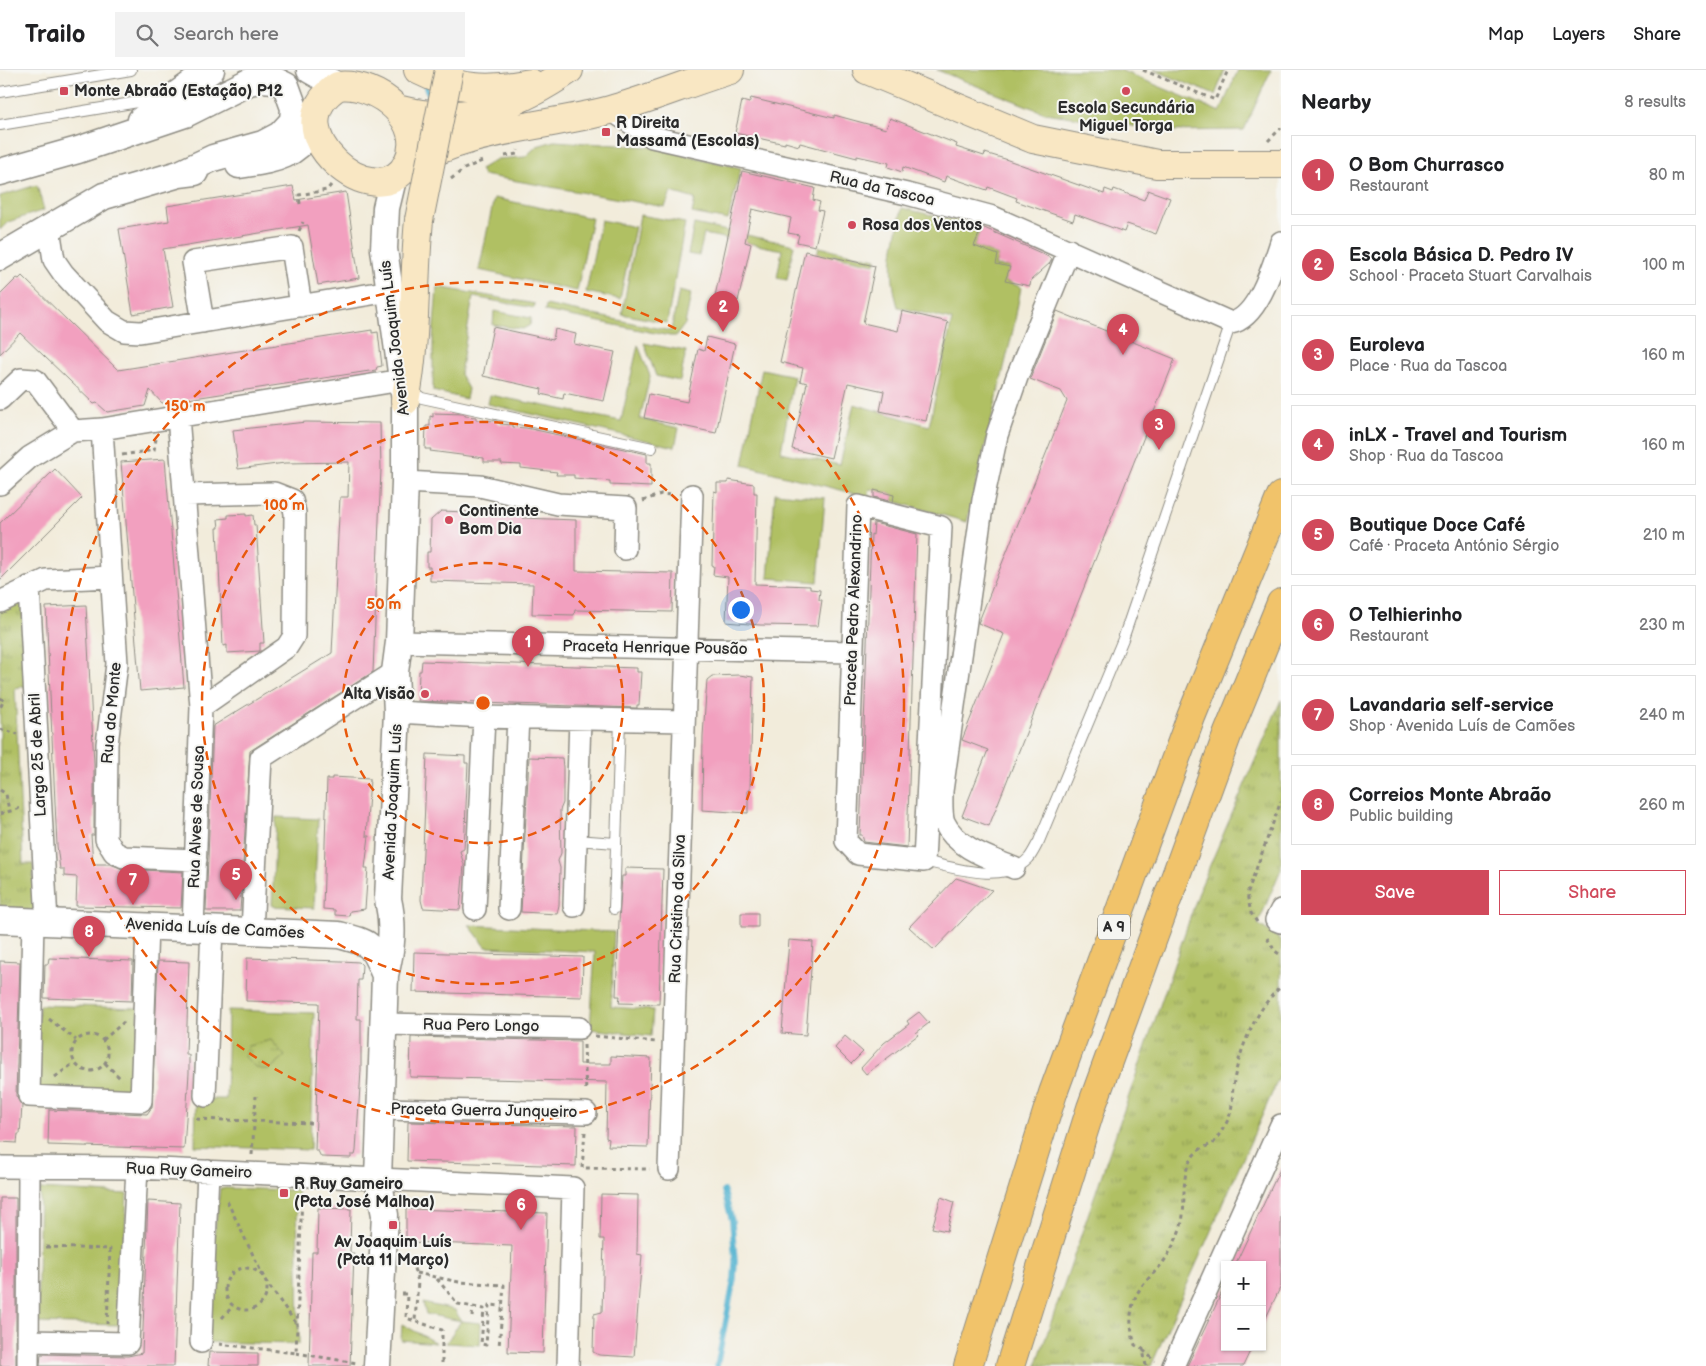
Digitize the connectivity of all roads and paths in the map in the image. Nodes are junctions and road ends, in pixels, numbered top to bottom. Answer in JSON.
{"nodes":[{"id":1,"x":131,"y":70,"type":"edge"},
{"id":2,"x":212,"y":70,"type":"edge"},
{"id":3,"x":310,"y":70,"type":"edge"},
{"id":4,"x":418,"y":70,"type":"edge"},
{"id":5,"x":449,"y":70,"type":"edge"},
{"id":6,"x":730,"y":70,"type":"edge"},
{"id":7,"x":867,"y":70,"type":"edge"},
{"id":8,"x":1143,"y":70,"type":"edge"},
{"id":9,"x":1228,"y":70,"type":"edge"},
{"id":10,"x":565,"y":73,"type":"edge"},
{"id":11,"x":694,"y":76,"type":"edge"},
{"id":12,"x":342,"y":81,"type":"edge"},
{"id":13,"x":182,"y":90,"type":"junction"},
{"id":14,"x":0,"y":92,"type":"edge"},
{"id":15,"x":397,"y":109,"type":"junction"},
{"id":16,"x":611,"y":110,"type":"junction"},
{"id":17,"x":2,"y":124,"type":"edge"},
{"id":18,"x":517,"y":127,"type":"junction"},
{"id":19,"x":315,"y":128,"type":"junction"},
{"id":20,"x":122,"y":134,"type":"junction"},
{"id":21,"x":498,"y":157,"type":"dead end"},
{"id":22,"x":489,"y":159,"type":"dead end"},
{"id":23,"x":344,"y":169,"type":"junction"},
{"id":24,"x":1276,"y":169,"type":"edge"},
{"id":25,"x":0,"y":172,"type":"edge"},
{"id":26,"x":399,"y":173,"type":"junction"},
{"id":27,"x":179,"y":174,"type":"junction"},
{"id":28,"x":448,"y":181,"type":"dead end"},
{"id":29,"x":300,"y":204,"type":"dead end"},
{"id":30,"x":49,"y":228,"type":"junction"},
{"id":31,"x":1281,"y":242,"type":"edge"},
{"id":32,"x":1069,"y":250,"type":"junction"},
{"id":33,"x":0,"y":257,"type":"edge"},
{"id":34,"x":390,"y":291,"type":"junction"},
{"id":35,"x":301,"y":306,"type":"junction"},
{"id":36,"x":204,"y":322,"type":"junction"},
{"id":37,"x":1231,"y":323,"type":"junction"},
{"id":38,"x":405,"y":390,"type":"junction"},
{"id":39,"x":0,"y":399,"type":"edge"},
{"id":40,"x":178,"y":416,"type":"junction"},
{"id":41,"x":102,"y":429,"type":"junction"},
{"id":42,"x":73,"y":430,"type":"junction"},
{"id":43,"x":155,"y":432,"type":"dead end"},
{"id":44,"x":652,"y":448,"type":"dead end"},
{"id":45,"x":104,"y":458,"type":"junction"},
{"id":46,"x":406,"y":482,"type":"junction"},
{"id":47,"x":0,"y":484,"type":"edge"},
{"id":48,"x":185,"y":495,"type":"junction"},
{"id":49,"x":692,"y":496,"type":"joint"},
{"id":50,"x":1281,"y":496,"type":"edge"},
{"id":51,"x":626,"y":508,"type":"junction"},
{"id":52,"x":625,"y":549,"type":"dead end"},
{"id":53,"x":110,"y":577,"type":"junction"},
{"id":54,"x":29,"y":587,"type":"junction"},
{"id":55,"x":0,"y":602,"type":"edge"},
{"id":56,"x":1281,"y":603,"type":"edge"},
{"id":57,"x":399,"y":642,"type":"junction"},
{"id":58,"x":686,"y":648,"type":"junction"},
{"id":59,"x":852,"y":652,"type":"junction"},
{"id":60,"x":395,"y":672,"type":"junction"},
{"id":61,"x":0,"y":698,"type":"edge"},
{"id":62,"x":201,"y":707,"type":"junction"},
{"id":63,"x":0,"y":708,"type":"edge"},
{"id":64,"x":397,"y":712,"type":"junction"},
{"id":65,"x":484,"y":717,"type":"junction"},
{"id":66,"x":518,"y":717,"type":"junction"},
{"id":67,"x":580,"y":719,"type":"junction"},
{"id":68,"x":620,"y":719,"type":"junction"},
{"id":69,"x":684,"y":721,"type":"junction"},
{"id":70,"x":0,"y":729,"type":"edge"},
{"id":71,"x":18,"y":734,"type":"dead end"},
{"id":72,"x":0,"y":790,"type":"edge"},
{"id":73,"x":1281,"y":801,"type":"edge"},
{"id":74,"x":21,"y":808,"type":"dead end"},
{"id":75,"x":9,"y":811,"type":"junction"},
{"id":76,"x":0,"y":814,"type":"edge"},
{"id":77,"x":576,"y":840,"type":"junction"},
{"id":78,"x":616,"y":842,"type":"junction"},
{"id":79,"x":196,"y":860,"type":"junction"},
{"id":80,"x":924,"y":861,"type":"junction"},
{"id":81,"x":1014,"y":868,"type":"junction"},
{"id":82,"x":388,"y":899,"type":"junction"},
{"id":83,"x":574,"y":906,"type":"dead end"},
{"id":84,"x":476,"y":909,"type":"dead end"},
{"id":85,"x":509,"y":909,"type":"dead end"},
{"id":86,"x":614,"y":909,"type":"dead end"},
{"id":87,"x":1281,"y":910,"type":"edge"},
{"id":88,"x":0,"y":920,"type":"edge"},
{"id":89,"x":40,"y":922,"type":"junction"},
{"id":90,"x":1258,"y":924,"type":"dead end"},
{"id":91,"x":147,"y":926,"type":"junction"},
{"id":92,"x":1272,"y":926,"type":"edge"},
{"id":93,"x":203,"y":928,"type":"junction"},
{"id":94,"x":252,"y":930,"type":"junction"},
{"id":95,"x":339,"y":935,"type":"junction"},
{"id":96,"x":1281,"y":955,"type":"edge"},
{"id":97,"x":385,"y":975,"type":"junction"},
{"id":98,"x":1281,"y":988,"type":"edge"},
{"id":99,"x":30,"y":1003,"type":"junction"},
{"id":100,"x":125,"y":1021,"type":"dead end"},
{"id":101,"x":384,"y":1024,"type":"junction"},
{"id":102,"x":587,"y":1032,"type":"joint"},
{"id":103,"x":76,"y":1040,"type":"junction"},
{"id":104,"x":103,"y":1040,"type":"junction"},
{"id":105,"x":674,"y":1044,"type":"junction"},
{"id":106,"x":205,"y":1096,"type":"dead end"},
{"id":107,"x":256,"y":1096,"type":"dead end"},
{"id":108,"x":381,"y":1109,"type":"junction"},
{"id":109,"x":586,"y":1113,"type":"dead end"},
{"id":110,"x":196,"y":1120,"type":"dead end"},
{"id":111,"x":255,"y":1122,"type":"junction"},
{"id":112,"x":311,"y":1123,"type":"dead end"},
{"id":113,"x":1281,"y":1125,"type":"edge"},
{"id":114,"x":0,"y":1167,"type":"edge"},
{"id":115,"x":29,"y":1168,"type":"junction"},
{"id":116,"x":137,"y":1168,"type":"junction"},
{"id":117,"x":669,"y":1169,"type":"dead end"},
{"id":118,"x":208,"y":1171,"type":"junction"},
{"id":119,"x":251,"y":1173,"type":"junction"},
{"id":120,"x":303,"y":1176,"type":"junction"},
{"id":121,"x":378,"y":1178,"type":"junction"},
{"id":122,"x":224,"y":1196,"type":"dead end"},
{"id":123,"x":39,"y":1247,"type":"dead end"},
{"id":124,"x":404,"y":1258,"type":"dead end"},
{"id":125,"x":416,"y":1274,"type":"junction"},
{"id":126,"x":437,"y":1279,"type":"junction"},
{"id":127,"x":265,"y":1280,"type":"junction"},
{"id":128,"x":402,"y":1294,"type":"dead end"},
{"id":129,"x":502,"y":1306,"type":"junction"},
{"id":130,"x":472,"y":1308,"type":"junction"},
{"id":131,"x":472,"y":1318,"type":"dead end"},
{"id":132,"x":415,"y":1321,"type":"junction"},
{"id":133,"x":299,"y":1326,"type":"junction"},
{"id":134,"x":28,"y":1341,"type":"junction"},
{"id":135,"x":106,"y":1342,"type":"junction"},
{"id":136,"x":201,"y":1342,"type":"joint"},
{"id":137,"x":500,"y":1346,"type":"dead end"},
{"id":138,"x":1143,"y":1349,"type":"junction"},
{"id":139,"x":296,"y":1352,"type":"junction"},
{"id":140,"x":371,"y":1365,"type":"edge"},
{"id":141,"x":1166,"y":1365,"type":"edge"},
{"id":142,"x":28,"y":1366,"type":"edge"},
{"id":143,"x":442,"y":1366,"type":"edge"},
{"id":144,"x":568,"y":1366,"type":"edge"},
{"id":145,"x":968,"y":1366,"type":"edge"},
{"id":146,"x":1010,"y":1366,"type":"edge"},
{"id":147,"x":1146,"y":1366,"type":"edge"}],
"edges":[{"from":1,"to":14,"type":"lane"},
{"from":2,"to":13,"type":"street"},
{"from":3,"to":12,"type":"street"},
{"from":4,"to":10,"type":"main road"},
{"from":5,"to":38,"type":"main road","bridge":true},
{"from":6,"to":11,"type":"main road"},
{"from":7,"to":24,"type":"main road"},
{"from":8,"to":9,"type":"path"},
{"from":10,"to":15,"type":"main road"},
{"from":11,"to":16,"type":"main road"},
{"from":12,"to":15,"type":"main road"},
{"from":12,"to":19,"type":"main road"},
{"from":13,"to":17,"type":"lane"},
{"from":13,"to":20,"type":"street"},
{"from":15,"to":26,"type":"main road"},
{"from":16,"to":18,"type":"main road"},
{"from":16,"to":32,"type":"street","name":"Rua da Tascoa"},
{"from":18,"to":21,"type":"path"},
{"from":18,"to":26,"type":"main road"},
{"from":19,"to":23,"type":"main road"},
{"from":19,"to":27,"type":"street"},
{"from":20,"to":25,"type":"street"},
{"from":20,"to":27,"type":"street"},
{"from":22,"to":28,"type":"path"},
{"from":23,"to":26,"type":"main road"},
{"from":23,"to":29,"type":"path"},
{"from":26,"to":34,"type":"street","name":"Avenida Joaquim Luís"},
{"from":27,"to":30,"type":"street"},
{"from":30,"to":33,"type":"street"},
{"from":30,"to":36,"type":"street"},
{"from":31,"to":37,"type":"street"},
{"from":32,"to":37,"type":"street","name":"Rua da Tascoa"},
{"from":32,"to":81,"type":"street"},
{"from":34,"to":35,"type":"street"},
{"from":34,"to":38,"type":"street","name":"Avenida Joaquim Luís"},
{"from":35,"to":36,"type":"street"},
{"from":35,"to":36,"type":"street"},
{"from":37,"to":81,"type":"lane"},
{"from":38,"to":40,"type":"street"},
{"from":38,"to":44,"type":"lane"},
{"from":38,"to":46,"type":"street","name":"Avenida Joaquim Luís"},
{"from":39,"to":42,"type":"street"},
{"from":40,"to":41,"type":"street"},
{"from":40,"to":48,"type":"street","name":"Rua Alves de Sousa"},
{"from":41,"to":42,"type":"street"},
{"from":41,"to":45,"type":"street","name":"Rua do Monte"},
{"from":42,"to":47,"type":"street"},
{"from":43,"to":45,"type":"path"},
{"from":45,"to":53,"type":"street","name":"Rua do Monte"},
{"from":46,"to":51,"type":"street"},
{"from":46,"to":57,"type":"street","name":"Avenida Joaquim Luís"},
{"from":48,"to":62,"type":"street","name":"Rua Alves de Sousa"},
{"from":48,"to":62,"type":"street"},
{"from":49,"to":51,"type":"path"},
{"from":49,"to":58,"type":"street","name":"Rua Cristino da Silva"},
{"from":50,"to":145,"type":"highway","number":"A 9"},
{"from":51,"to":52,"type":"street"},
{"from":53,"to":54,"type":"street"},
{"from":53,"to":79,"type":"street","name":"Rua do Monte"},
{"from":54,"to":55,"type":"street"},
{"from":54,"to":89,"type":"street","name":"Largo 25 de Abril"},
{"from":56,"to":146,"type":"highway","number":"A 9"},
{"from":57,"to":58,"type":"street","name":"Praceta Henrique Pousão"},
{"from":57,"to":60,"type":"street","name":"Avenida Joaquim Luís"},
{"from":58,"to":59,"type":"street","name":"Praceta Henrique Pousão"},
{"from":58,"to":69,"type":"street","name":"Rua Cristino da Silva"},
{"from":59,"to":80,"type":"street","name":"Praceta Pedro Alexandrino"},
{"from":59,"to":80,"type":"street","name":"Praceta Pedro Alexandrino"},
{"from":60,"to":64,"type":"street","name":"Avenida Joaquim Luís"},
{"from":60,"to":94,"type":"street"},
{"from":61,"to":63,"type":"path"},
{"from":62,"to":79,"type":"street","name":"Rua Alves de Sousa"},
{"from":64,"to":65,"type":"street"},
{"from":64,"to":82,"type":"street","name":"Avenida Joaquim Luís"},
{"from":65,"to":66,"type":"street"},
{"from":65,"to":84,"type":"street"},
{"from":66,"to":67,"type":"street"},
{"from":66,"to":85,"type":"street"},
{"from":67,"to":68,"type":"street"},
{"from":67,"to":77,"type":"street"},
{"from":68,"to":69,"type":"street"},
{"from":68,"to":78,"type":"lane"},
{"from":69,"to":105,"type":"street","name":"Rua Cristino da Silva"},
{"from":70,"to":71,"type":"path"},
{"from":72,"to":75,"type":"path"},
{"from":73,"to":90,"type":"path"},
{"from":74,"to":75,"type":"path"},
{"from":75,"to":76,"type":"path"},
{"from":77,"to":78,"type":"lane"},
{"from":77,"to":83,"type":"street"},
{"from":78,"to":86,"type":"lane"},
{"from":79,"to":93,"type":"street","name":"Rua Alves de Sousa"},
{"from":80,"to":81,"type":"lane"},
{"from":82,"to":95,"type":"street","name":"Avenida Luís de Camões"},
{"from":82,"to":97,"type":"street","name":"Avenida Joaquim Luís"},
{"from":87,"to":92,"type":"street"},
{"from":88,"to":89,"type":"street","name":"Avenida Luís de Camões"},
{"from":89,"to":91,"type":"street","name":"Avenida Luís de Camões"},
{"from":89,"to":99,"type":"street","name":"Largo 25 de Abril"},
{"from":91,"to":93,"type":"street","name":"Avenida Luís de Camões"},
{"from":91,"to":99,"type":"street","name":"Largo 25 de Abril"},
{"from":92,"to":96,"type":"path"},
{"from":93,"to":94,"type":"street","name":"Avenida Luís de Camões"},
{"from":93,"to":106,"type":"street","name":"Rua Alves de Sousa"},
{"from":94,"to":95,"type":"street","name":"Avenida Luís de Camões"},
{"from":95,"to":97,"type":"street","name":"Avenida Luís de Camões"},
{"from":97,"to":101,"type":"street","name":"Avenida Joaquim Luís"},
{"from":98,"to":138,"type":"path"},
{"from":99,"to":103,"type":"path"},
{"from":100,"to":104,"type":"path"},
{"from":101,"to":102,"type":"street","name":"Rua Pero Longo"},
{"from":101,"to":108,"type":"street","name":"Avenida Joaquim Luís"},
{"from":102,"to":105,"type":"path"},
{"from":103,"to":104,"type":"path"},
{"from":103,"to":104,"type":"path"},
{"from":105,"to":117,"type":"street","name":"Rua Cristino da Silva"},
{"from":107,"to":111,"type":"path"},
{"from":108,"to":109,"type":"street","name":"Praceta Guerra Junqueiro"},
{"from":108,"to":121,"type":"street","name":"Avenida Joaquim Luís"},
{"from":110,"to":111,"type":"path"},
{"from":111,"to":112,"type":"path"},
{"from":111,"to":119,"type":"path"},
{"from":113,"to":141,"type":"street"},
{"from":114,"to":115,"type":"street","name":"Rua Ruy Gameiro"},
{"from":115,"to":116,"type":"street","name":"Rua Ruy Gameiro"},
{"from":115,"to":134,"type":"street"},
{"from":116,"to":118,"type":"street","name":"Rua Ruy Gameiro"},
{"from":116,"to":135,"type":"street"},
{"from":118,"to":119,"type":"street","name":"Rua Ruy Gameiro"},
{"from":118,"to":136,"type":"street"},
{"from":119,"to":120,"type":"street","name":"Rua Ruy Gameiro"},
{"from":120,"to":121,"type":"street","name":"Rua Ruy Gameiro"},
{"from":120,"to":133,"type":"path"},
{"from":121,"to":140,"type":"street","name":"Avenida Joaquim Luís"},
{"from":121,"to":144,"type":"street","name":"Rua Ruy Gameiro"},
{"from":122,"to":127,"type":"path"},
{"from":123,"to":135,"type":"path"},
{"from":124,"to":125,"type":"path"},
{"from":125,"to":126,"type":"path"},
{"from":125,"to":132,"type":"path"},
{"from":126,"to":129,"type":"path"},
{"from":126,"to":130,"type":"path"},
{"from":127,"to":127,"type":"path"},
{"from":127,"to":133,"type":"path"},
{"from":128,"to":132,"type":"path"},
{"from":129,"to":130,"type":"path"},
{"from":129,"to":137,"type":"path"},
{"from":130,"to":131,"type":"path"},
{"from":132,"to":143,"type":"path"},
{"from":133,"to":139,"type":"path"},
{"from":134,"to":135,"type":"street"},
{"from":134,"to":142,"type":"street"},
{"from":136,"to":139,"type":"path"},
{"from":138,"to":141,"type":"path"},
{"from":138,"to":147,"type":"path"},
{"from":139,"to":140,"type":"path"}]}
